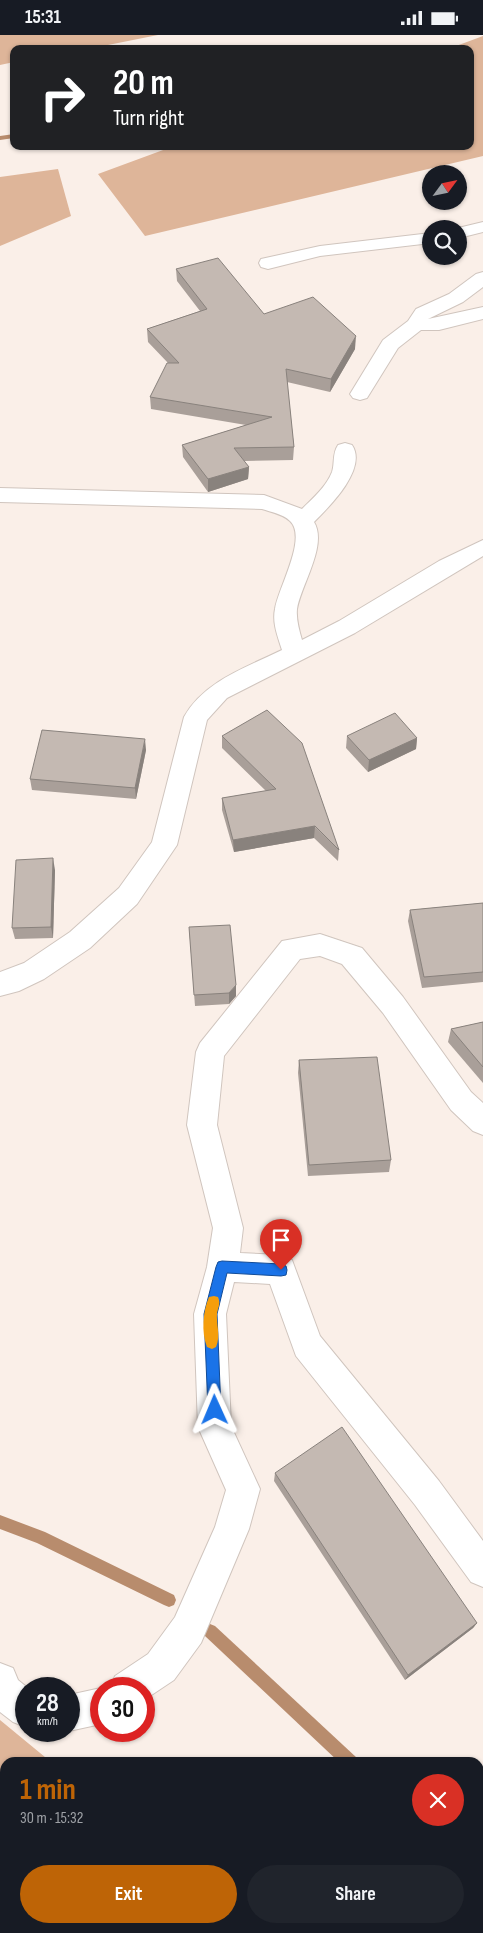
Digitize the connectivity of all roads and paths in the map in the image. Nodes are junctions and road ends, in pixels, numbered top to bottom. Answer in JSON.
{"nodes":[{"id":1,"x":483,"y":227,"type":"edge"},
{"id":2,"x":467,"y":231,"type":"edge"},
{"id":3,"x":422,"y":239,"type":"edge"},
{"id":4,"x":268,"y":263,"type":"dead end"},
{"id":5,"x":483,"y":278,"type":"edge"},
{"id":6,"x":483,"y":313,"type":"edge"},
{"id":7,"x":418,"y":323,"type":"junction"},
{"id":8,"x":360,"y":394,"type":"dead end"},
{"id":9,"x":345,"y":451,"type":"dead end"},
{"id":10,"x":0,"y":495,"type":"edge"},
{"id":11,"x":302,"y":521,"type":"junction"},
{"id":12,"x":483,"y":547,"type":"edge"},
{"id":13,"x":295,"y":653,"type":"junction"},
{"id":14,"x":0,"y":984,"type":"edge"},
{"id":15,"x":483,"y":1122,"type":"edge"},
{"id":16,"x":222,"y":1267,"type":"junction"},
{"id":17,"x":483,"y":1570,"type":"edge"},
{"id":18,"x":146,"y":1677,"type":"edge"},
{"id":19,"x":0,"y":1681,"type":"edge"},
{"id":20,"x":15,"y":1701,"type":"edge"}],
"edges":[{"from":1,"to":2,"type":"street"},
{"from":3,"to":4,"type":"street"},
{"from":5,"to":7,"type":"street"},
{"from":6,"to":7,"type":"street"},
{"from":7,"to":8,"type":"street"},
{"from":9,"to":11,"type":"street"},
{"from":10,"to":11,"type":"street"},
{"from":11,"to":13,"type":"street"},
{"from":12,"to":13,"type":"street"},
{"from":13,"to":14,"type":"street"},
{"from":15,"to":16,"type":"street"},
{"from":16,"to":17,"type":"street"},
{"from":16,"to":18,"type":"street"},
{"from":19,"to":20,"type":"street"}]}
